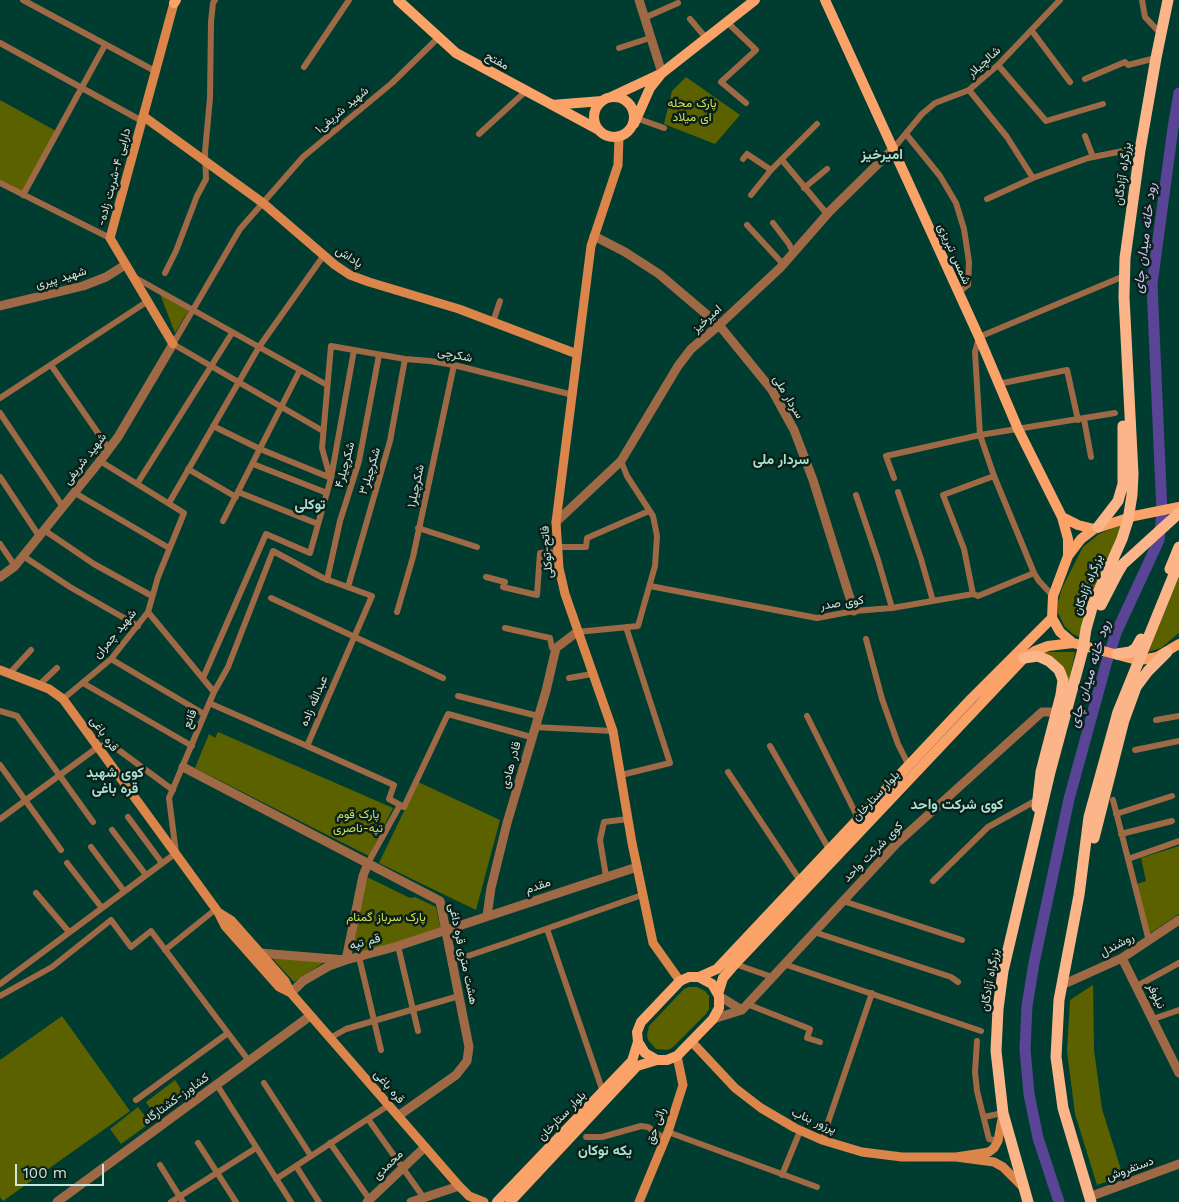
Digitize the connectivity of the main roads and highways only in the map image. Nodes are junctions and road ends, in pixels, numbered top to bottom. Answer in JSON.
{"nodes":[{"id":1,"x":398,"y":0,"type":"edge"},
{"id":2,"x":755,"y":0,"type":"edge"},
{"id":3,"x":824,"y":0,"type":"edge"},
{"id":4,"x":1168,"y":0,"type":"edge"},
{"id":5,"x":174,"y":1,"type":"edge"},
{"id":6,"x":662,"y":73,"type":"junction"},
{"id":7,"x":606,"y":99,"type":"junction"},
{"id":8,"x":551,"y":105,"type":"junction"},
{"id":9,"x":142,"y":119,"type":"junction"},
{"id":10,"x":635,"y":121,"type":"junction"},
{"id":11,"x":599,"y":130,"type":"junction"},
{"id":12,"x":619,"y":137,"type":"junction"},
{"id":13,"x":1124,"y":297,"type":"junction"},
{"id":14,"x":173,"y":344,"type":"road end"},
{"id":15,"x":577,"y":354,"type":"junction"},
{"id":16,"x":1179,"y":507,"type":"edge"},
{"id":17,"x":1179,"y":513,"type":"edge"},
{"id":18,"x":1062,"y":517,"type":"junction"},
{"id":19,"x":1096,"y":528,"type":"junction"},
{"id":20,"x":1179,"y":547,"type":"edge"},
{"id":21,"x":1068,"y":556,"type":"junction"},
{"id":22,"x":1179,"y":562,"type":"edge"},
{"id":23,"x":1052,"y":618,"type":"junction"},
{"id":24,"x":1179,"y":644,"type":"edge"},
{"id":25,"x":1078,"y":646,"type":"junction"},
{"id":26,"x":1167,"y":652,"type":"junction"},
{"id":27,"x":1117,"y":654,"type":"junction"},
{"id":28,"x":1024,"y":658,"type":"junction"},
{"id":29,"x":4,"y":672,"type":"edge"},
{"id":30,"x":1038,"y":829,"type":"junction"},
{"id":31,"x":1079,"y":895,"type":"junction"},
{"id":32,"x":217,"y":911,"type":"junction"},
{"id":33,"x":699,"y":977,"type":"junction"},
{"id":34,"x":680,"y":981,"type":"junction"},
{"id":35,"x":291,"y":993,"type":"junction"},
{"id":36,"x":718,"y":995,"type":"junction"},
{"id":37,"x":692,"y":1041,"type":"junction"},
{"id":38,"x":638,"y":1042,"type":"junction"},
{"id":39,"x":677,"y":1056,"type":"junction"},
{"id":40,"x":656,"y":1060,"type":"junction"},
{"id":41,"x":1003,"y":1113,"type":"junction"},
{"id":42,"x":956,"y":1157,"type":"junction"},
{"id":43,"x":1023,"y":1187,"type":"junction"},
{"id":44,"x":470,"y":1199,"type":"edge"},
{"id":45,"x":1090,"y":1200,"type":"edge"},
{"id":46,"x":484,"y":1202,"type":"edge"},
{"id":47,"x":497,"y":1202,"type":"edge"},
{"id":48,"x":510,"y":1202,"type":"edge"},
{"id":49,"x":639,"y":1202,"type":"edge"},
{"id":50,"x":1028,"y":1202,"type":"edge"}],
"edges":[{"from":1,"to":8,"type":"main road","name":"مفتح"},
{"from":2,"to":6,"type":"main road"},
{"from":3,"to":18,"type":"main road","name":"شمس تبریزی"},
{"from":4,"to":13,"type":"highway","name":"بزرگراه آزادگان"},
{"from":5,"to":9,"type":"main road","name":"-دارایی ۴-شربت زاده"},
{"from":6,"to":7,"type":"main road"},
{"from":6,"to":10,"type":"main road"},
{"from":7,"to":8,"type":"main road"},
{"from":7,"to":10,"type":"main road"},
{"from":7,"to":11,"type":"main road"},
{"from":8,"to":11,"type":"main road","name":"مفتح"},
{"from":9,"to":14,"type":"main road","name":"-دارایی ۴-شربت زاده"},
{"from":9,"to":15,"type":"main road","name":"پاداش"},
{"from":10,"to":12,"type":"main road"},
{"from":11,"to":12,"type":"main road"},
{"from":12,"to":15,"type":"main road","name":"فاتح-توکلی"},
{"from":13,"to":19,"type":"highway"},
{"from":13,"to":25,"type":"highway","name":"بزرگراه آزادگان"},
{"from":15,"to":34,"type":"main road","name":"فاتح-توکلی"},
{"from":16,"to":19,"type":"main road"},
{"from":17,"to":25,"type":"highway"},
{"from":18,"to":19,"type":"main road"},
{"from":18,"to":21,"type":"main road","name":"شمس تبریزی"},
{"from":19,"to":21,"type":"main road"},
{"from":20,"to":27,"type":"highway"},
{"from":21,"to":23,"type":"main road"},
{"from":22,"to":31,"type":"highway"},
{"from":23,"to":25,"type":"main road"},
{"from":23,"to":33,"type":"main road","name":"بلوار ستارخان"},
{"from":24,"to":26,"type":"main road"},
{"from":25,"to":27,"type":"main road"},
{"from":25,"to":28,"type":"main road","name":"بلوار ستارخان"},
{"from":25,"to":30,"type":"highway","name":"بزرگراه آزادگان"},
{"from":26,"to":27,"type":"main road"},
{"from":26,"to":31,"type":"highway"},
{"from":28,"to":30,"type":"highway"},
{"from":28,"to":36,"type":"main road","name":"بلوار ستارخان"},
{"from":29,"to":32,"type":"main road","name":"قره باغی"},
{"from":30,"to":41,"type":"highway","name":"بزرگراه آزادگان"},
{"from":31,"to":45,"type":"highway"},
{"from":32,"to":35,"type":"main road"},
{"from":32,"to":35,"type":"main road"},
{"from":33,"to":34,"type":"main road","name":"بلوار ستارخان"},
{"from":33,"to":36,"type":"main road"},
{"from":34,"to":38,"type":"main road","name":"بلوار ستارخان"},
{"from":35,"to":44,"type":"main road","name":"قره باغی"},
{"from":36,"to":37,"type":"main road","name":"بلوار ستارخان"},
{"from":37,"to":39,"type":"main road"},
{"from":37,"to":42,"type":"main road","name":"پرزور بناب"},
{"from":38,"to":40,"type":"main road"},
{"from":38,"to":47,"type":"main road","name":"بلوار ستارخان"},
{"from":39,"to":40,"type":"main road","name":"بلوار ستارخان"},
{"from":39,"to":49,"type":"main road","name":"راثی حق"},
{"from":40,"to":48,"type":"main road","name":"بلوار ستارخان"},
{"from":41,"to":42,"type":"main road"},
{"from":41,"to":43,"type":"highway","name":"بزرگراه آزادگان"},
{"from":42,"to":43,"type":"main road"},
{"from":43,"to":50,"type":"highway","name":"بزرگراه آزادگان"},
{"from":44,"to":46,"type":"main road","name":"قره باغی"}]}
